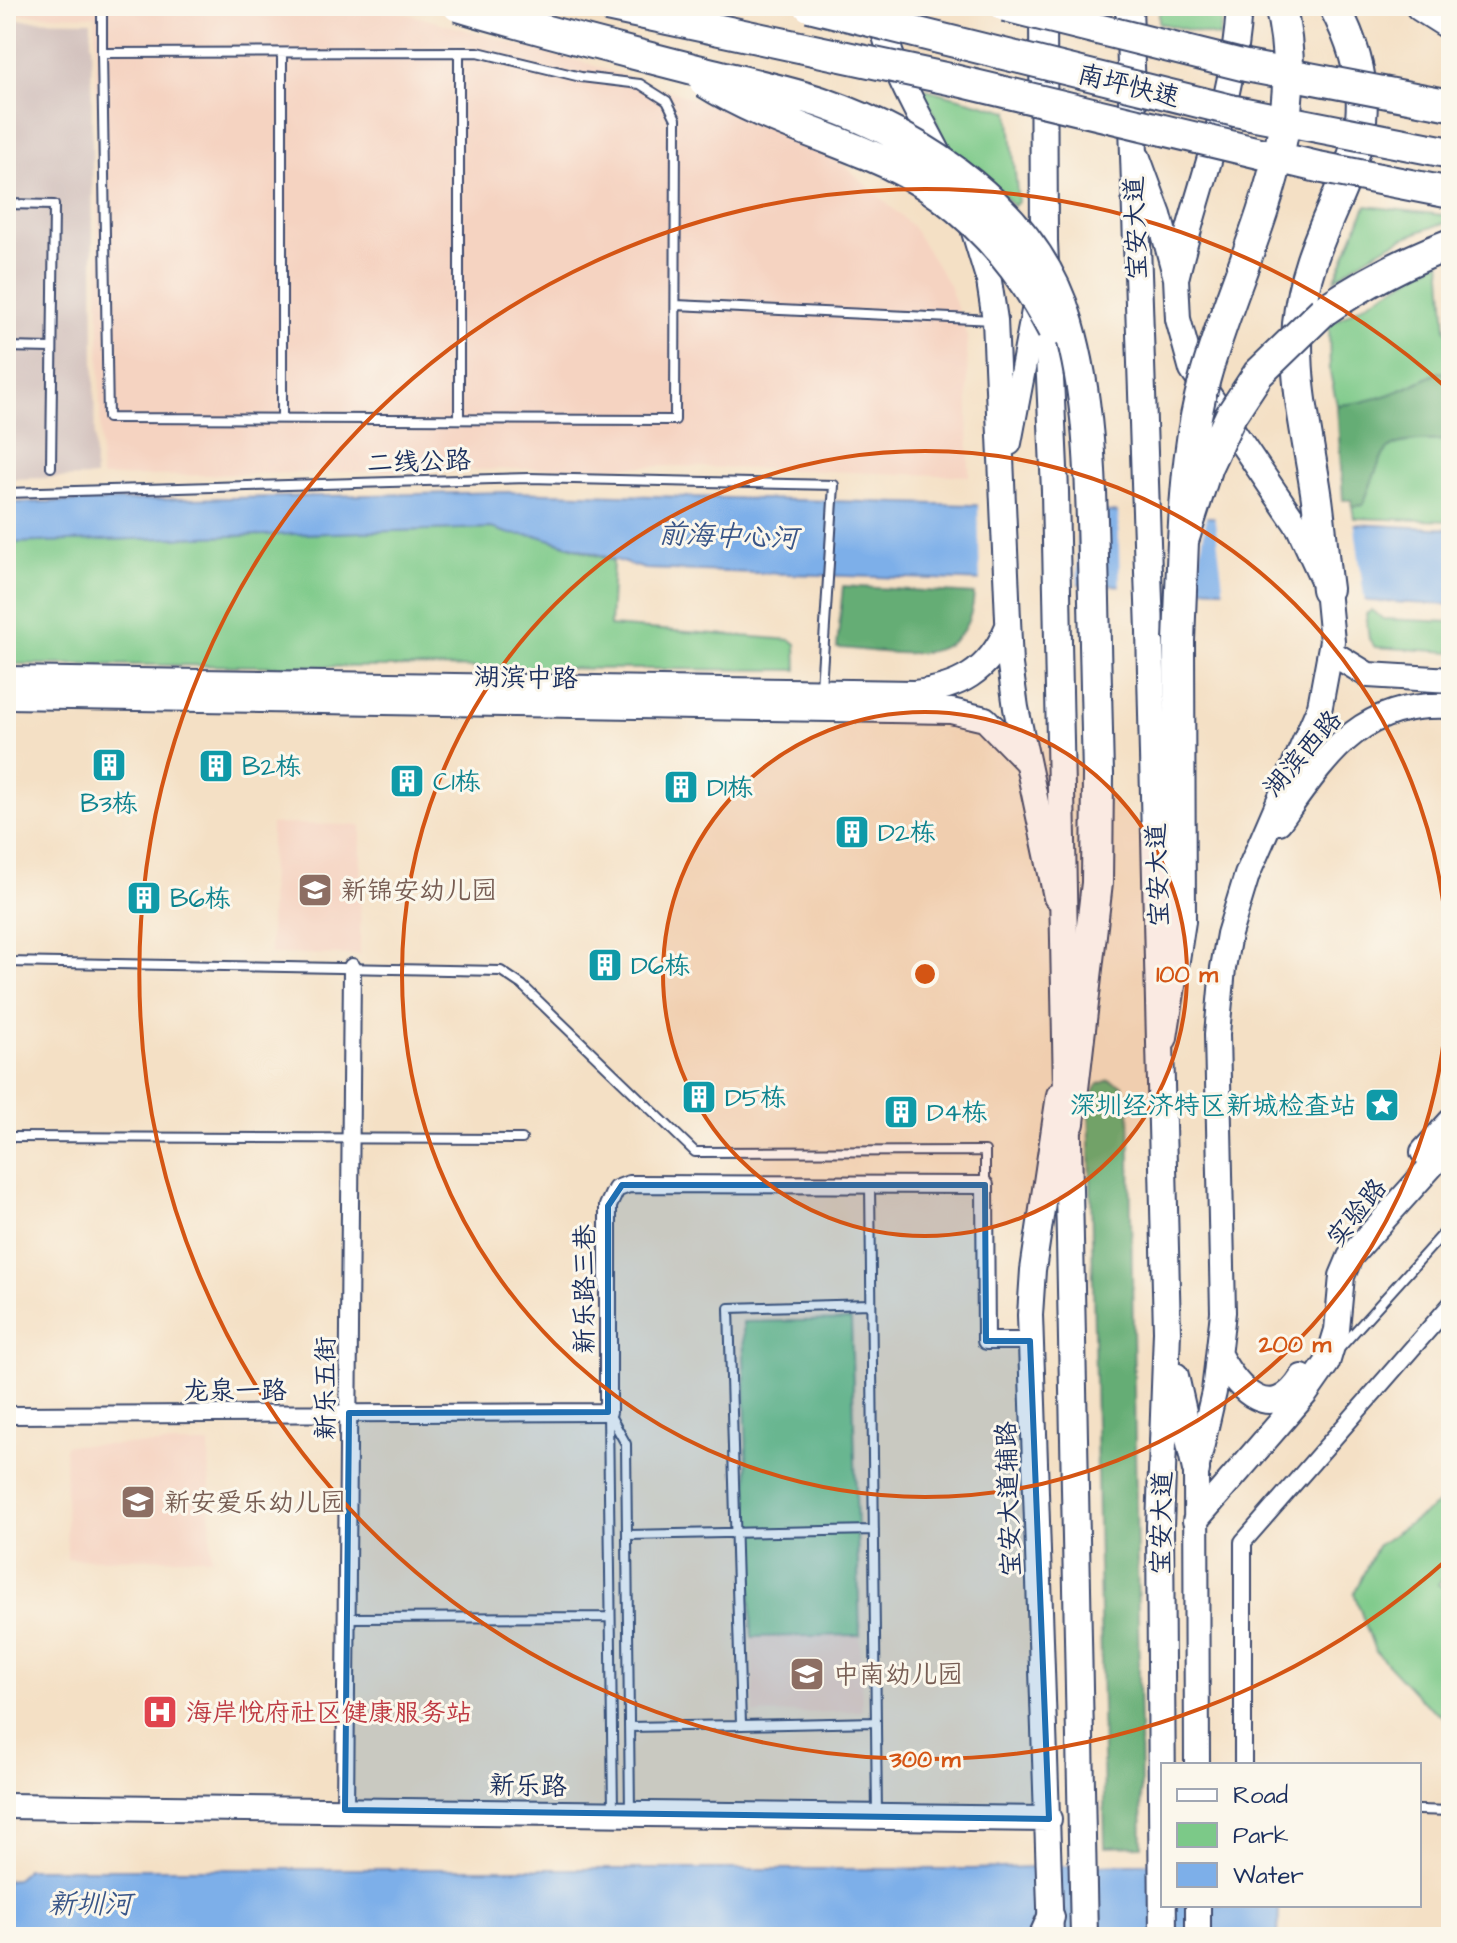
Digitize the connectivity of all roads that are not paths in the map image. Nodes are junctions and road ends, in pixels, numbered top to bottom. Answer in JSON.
{"nodes":[{"id":1,"x":102,"y":6,"type":"edge"},
{"id":2,"x":458,"y":6,"type":"edge"},
{"id":3,"x":607,"y":6,"type":"edge"},
{"id":4,"x":628,"y":6,"type":"edge"},
{"id":5,"x":809,"y":6,"type":"edge"},
{"id":6,"x":879,"y":6,"type":"edge"},
{"id":7,"x":1005,"y":6,"type":"edge"},
{"id":8,"x":1043,"y":6,"type":"edge"},
{"id":9,"x":1129,"y":6,"type":"edge"},
{"id":10,"x":1239,"y":6,"type":"edge"},
{"id":11,"x":1280,"y":6,"type":"edge"},
{"id":12,"x":1334,"y":6,"type":"edge"},
{"id":13,"x":1421,"y":6,"type":"edge"},
{"id":14,"x":1451,"y":25,"type":"edge"},
{"id":15,"x":459,"y":52,"type":"junction"},
{"id":16,"x":102,"y":53,"type":"junction"},
{"id":17,"x":282,"y":53,"type":"junction"},
{"id":18,"x":1451,"y":105,"type":"edge"},
{"id":19,"x":1132,"y":141,"type":"junction"},
{"id":20,"x":1451,"y":153,"type":"edge"},
{"id":21,"x":1451,"y":193,"type":"edge"},
{"id":22,"x":6,"y":204,"type":"edge"},
{"id":23,"x":1044,"y":241,"type":"junction"},
{"id":24,"x":1451,"y":244,"type":"edge"},
{"id":25,"x":1176,"y":278,"type":"junction"},
{"id":26,"x":676,"y":305,"type":"junction"},
{"id":27,"x":995,"y":320,"type":"junction"},
{"id":28,"x":6,"y":347,"type":"edge"},
{"id":29,"x":52,"y":348,"type":"junction"},
{"id":30,"x":1083,"y":393,"type":"junction"},
{"id":31,"x":282,"y":417,"type":"junction"},
{"id":32,"x":459,"y":418,"type":"junction"},
{"id":33,"x":51,"y":467,"type":"dead end"},
{"id":34,"x":1003,"y":484,"type":"junction"},
{"id":35,"x":6,"y":493,"type":"edge"},
{"id":36,"x":1183,"y":541,"type":"junction"},
{"id":37,"x":1327,"y":589,"type":"junction"},
{"id":38,"x":1007,"y":627,"type":"junction"},
{"id":39,"x":1332,"y":647,"type":"junction"},
{"id":40,"x":6,"y":679,"type":"edge"},
{"id":41,"x":1451,"y":680,"type":"edge"},
{"id":42,"x":820,"y":692,"type":"junction"},
{"id":43,"x":6,"y":696,"type":"edge"},
{"id":44,"x":875,"y":702,"type":"junction"},
{"id":45,"x":1451,"y":706,"type":"edge"},
{"id":46,"x":1026,"y":761,"type":"junction"},
{"id":47,"x":1257,"y":853,"type":"junction"},
{"id":48,"x":1062,"y":923,"type":"junction"},
{"id":49,"x":6,"y":962,"type":"edge"},
{"id":50,"x":352,"y":967,"type":"junction"},
{"id":51,"x":1162,"y":1037,"type":"junction"},
{"id":52,"x":1064,"y":1061,"type":"junction"},
{"id":53,"x":1451,"y":1121,"type":"edge"},
{"id":54,"x":1069,"y":1123,"type":"junction"},
{"id":55,"x":6,"y":1137,"type":"edge"},
{"id":56,"x":351,"y":1139,"type":"junction"},
{"id":57,"x":522,"y":1139,"type":"dead end"},
{"id":58,"x":1451,"y":1144,"type":"edge"},
{"id":59,"x":870,"y":1185,"type":"junction"},
{"id":60,"x":985,"y":1185,"type":"junction"},
{"id":61,"x":1451,"y":1225,"type":"edge"},
{"id":62,"x":871,"y":1304,"type":"junction"},
{"id":63,"x":1451,"y":1304,"type":"edge"},
{"id":64,"x":1167,"y":1331,"type":"junction"},
{"id":65,"x":1030,"y":1341,"type":"junction"},
{"id":66,"x":1219,"y":1355,"type":"junction"},
{"id":67,"x":1327,"y":1363,"type":"junction"},
{"id":68,"x":608,"y":1412,"type":"junction"},
{"id":69,"x":349,"y":1413,"type":"junction"},
{"id":70,"x":6,"y":1415,"type":"edge"},
{"id":71,"x":1196,"y":1470,"type":"junction"},
{"id":72,"x":1195,"y":1521,"type":"junction"},
{"id":73,"x":874,"y":1530,"type":"junction"},
{"id":74,"x":735,"y":1533,"type":"junction"},
{"id":75,"x":627,"y":1535,"type":"junction"},
{"id":76,"x":610,"y":1617,"type":"junction"},
{"id":77,"x":347,"y":1618,"type":"junction"},
{"id":78,"x":876,"y":1722,"type":"junction"},
{"id":79,"x":741,"y":1725,"type":"junction"},
{"id":80,"x":629,"y":1727,"type":"junction"},
{"id":81,"x":1162,"y":1763,"type":"edge"},
{"id":82,"x":1197,"y":1763,"type":"edge"},
{"id":83,"x":1243,"y":1763,"type":"edge"},
{"id":84,"x":6,"y":1806,"type":"edge"},
{"id":85,"x":345,"y":1810,"type":"junction"},
{"id":86,"x":1421,"y":1810,"type":"edge"},
{"id":87,"x":1451,"y":1811,"type":"edge"},
{"id":88,"x":621,"y":1814,"type":"junction"},
{"id":89,"x":877,"y":1817,"type":"junction"},
{"id":90,"x":1049,"y":1819,"type":"junction"},
{"id":91,"x":1163,"y":1907,"type":"edge"},
{"id":92,"x":1198,"y":1907,"type":"edge"},
{"id":93,"x":1048,"y":1930,"type":"edge"},
{"id":94,"x":1198,"y":1936,"type":"edge"},
{"id":95,"x":1084,"y":1937,"type":"edge"},
{"id":96,"x":1163,"y":1937,"type":"edge"}],
"edges":[{"from":1,"to":16,"type":"lane"},
{"from":2,"to":30,"type":"highway","bridge":true},
{"from":3,"to":21,"type":"highway","bridge":true},
{"from":4,"to":30,"type":"highway","bridge":true},
{"from":5,"to":20,"type":"highway","name":"南坪快速","bridge":true},
{"from":6,"to":27,"type":"main road"},
{"from":7,"to":18,"type":"highway","name":"南坪快速","bridge":true},
{"from":8,"to":23,"type":"main road","bridge":true},
{"from":9,"to":19,"type":"main road","name":"宝安大道","bridge":true},
{"from":10,"to":25,"type":"main road"},
{"from":11,"to":36,"type":"highway","bridge":true},
{"from":12,"to":37,"type":"highway"},
{"from":13,"to":14,"type":"highway"},
{"from":15,"to":17,"type":"lane"},
{"from":15,"to":26,"type":"lane"},
{"from":15,"to":32,"type":"lane"},
{"from":16,"to":17,"type":"lane"},
{"from":16,"to":31,"type":"lane"},
{"from":17,"to":31,"type":"lane"},
{"from":19,"to":25,"type":"main road"},
{"from":19,"to":51,"type":"main road","name":"宝安大道"},
{"from":22,"to":29,"type":"lane"},
{"from":23,"to":34,"type":"main road"},
{"from":23,"to":48,"type":"main road"},
{"from":24,"to":36,"type":"highway","bridge":true},
{"from":25,"to":37,"type":"main road"},
{"from":26,"to":27,"type":"lane"},
{"from":26,"to":32,"type":"lane"},
{"from":27,"to":34,"type":"main road"},
{"from":28,"to":29,"type":"lane"},
{"from":29,"to":33,"type":"lane"},
{"from":30,"to":54,"type":"highway","bridge":true},
{"from":31,"to":32,"type":"lane"},
{"from":34,"to":38,"type":"main road"},
{"from":35,"to":42,"type":"lane","name":"二线公路"},
{"from":36,"to":51,"type":"highway","bridge":true},
{"from":37,"to":39,"type":"main road"},
{"from":38,"to":44,"type":"main road","name":"湖滨中路"},
{"from":38,"to":46,"type":"main road"},
{"from":39,"to":41,"type":"main road"},
{"from":39,"to":47,"type":"main road"},
{"from":40,"to":42,"type":"main road","name":"湖滨中路"},
{"from":42,"to":44,"type":"main road","name":"湖滨中路"},
{"from":43,"to":44,"type":"main road","name":"湖滨中路"},
{"from":44,"to":46,"type":"main road","name":"湖滨中路"},
{"from":45,"to":47,"type":"main road","name":"湖滨西路"},
{"from":46,"to":48,"type":"main road"},
{"from":47,"to":66,"type":"main road"},
{"from":48,"to":52,"type":"main road"},
{"from":49,"to":50,"type":"lane"},
{"from":50,"to":56,"type":"street","name":"新乐五街"},
{"from":50,"to":60,"type":"lane"},
{"from":51,"to":64,"type":"main road","name":"宝安大道"},
{"from":52,"to":54,"type":"main road"},
{"from":52,"to":65,"type":"main road","name":"宝安大道辅路"},
{"from":53,"to":66,"type":"main road","name":"实验路"},
{"from":54,"to":95,"type":"main road"},
{"from":55,"to":56,"type":"lane"},
{"from":56,"to":57,"type":"lane"},
{"from":56,"to":69,"type":"street","name":"新乐五街"},
{"from":58,"to":67,"type":"main road","name":"实验路"},
{"from":59,"to":60,"type":"street","name":"新乐路三巷"},
{"from":59,"to":62,"type":"lane"},
{"from":59,"to":68,"type":"street","name":"新乐路三巷"},
{"from":60,"to":65,"type":"street"},
{"from":61,"to":67,"type":"lane"},
{"from":62,"to":73,"type":"lane"},
{"from":62,"to":74,"type":"lane"},
{"from":63,"to":83,"type":"street"},
{"from":64,"to":71,"type":"main road"},
{"from":64,"to":81,"type":"main road","name":"宝安大道"},
{"from":65,"to":90,"type":"main road","name":"宝安大道辅路"},
{"from":66,"to":71,"type":"main road"},
{"from":67,"to":72,"type":"main road","name":"实验路"},
{"from":68,"to":69,"type":"street","name":"龙泉一路"},
{"from":68,"to":75,"type":"lane","name":"新乐路三巷"},
{"from":68,"to":76,"type":"lane"},
{"from":69,"to":70,"type":"street","name":"龙泉一路"},
{"from":69,"to":77,"type":"street","name":"新乐五街"},
{"from":71,"to":72,"type":"main road"},
{"from":72,"to":82,"type":"main road"},
{"from":73,"to":74,"type":"lane"},
{"from":73,"to":78,"type":"lane"},
{"from":74,"to":75,"type":"lane"},
{"from":74,"to":79,"type":"lane"},
{"from":75,"to":80,"type":"lane","name":"新乐路三巷"},
{"from":76,"to":77,"type":"lane"},
{"from":76,"to":88,"type":"lane"},
{"from":77,"to":85,"type":"street","name":"新乐五街"},
{"from":78,"to":79,"type":"lane"},
{"from":78,"to":89,"type":"lane"},
{"from":79,"to":80,"type":"lane"},
{"from":80,"to":88,"type":"lane","name":"新乐路三巷"},
{"from":84,"to":85,"type":"main road","name":"新乐路"},
{"from":85,"to":88,"type":"main road","name":"新乐路"},
{"from":86,"to":87,"type":"lane"},
{"from":88,"to":89,"type":"main road","name":"新乐路"},
{"from":89,"to":90,"type":"main road","name":"新乐路"},
{"from":90,"to":93,"type":"main road","name":"宝安大道辅路"},
{"from":91,"to":96,"type":"main road","name":"宝安大道"},
{"from":92,"to":94,"type":"main road"}]}
